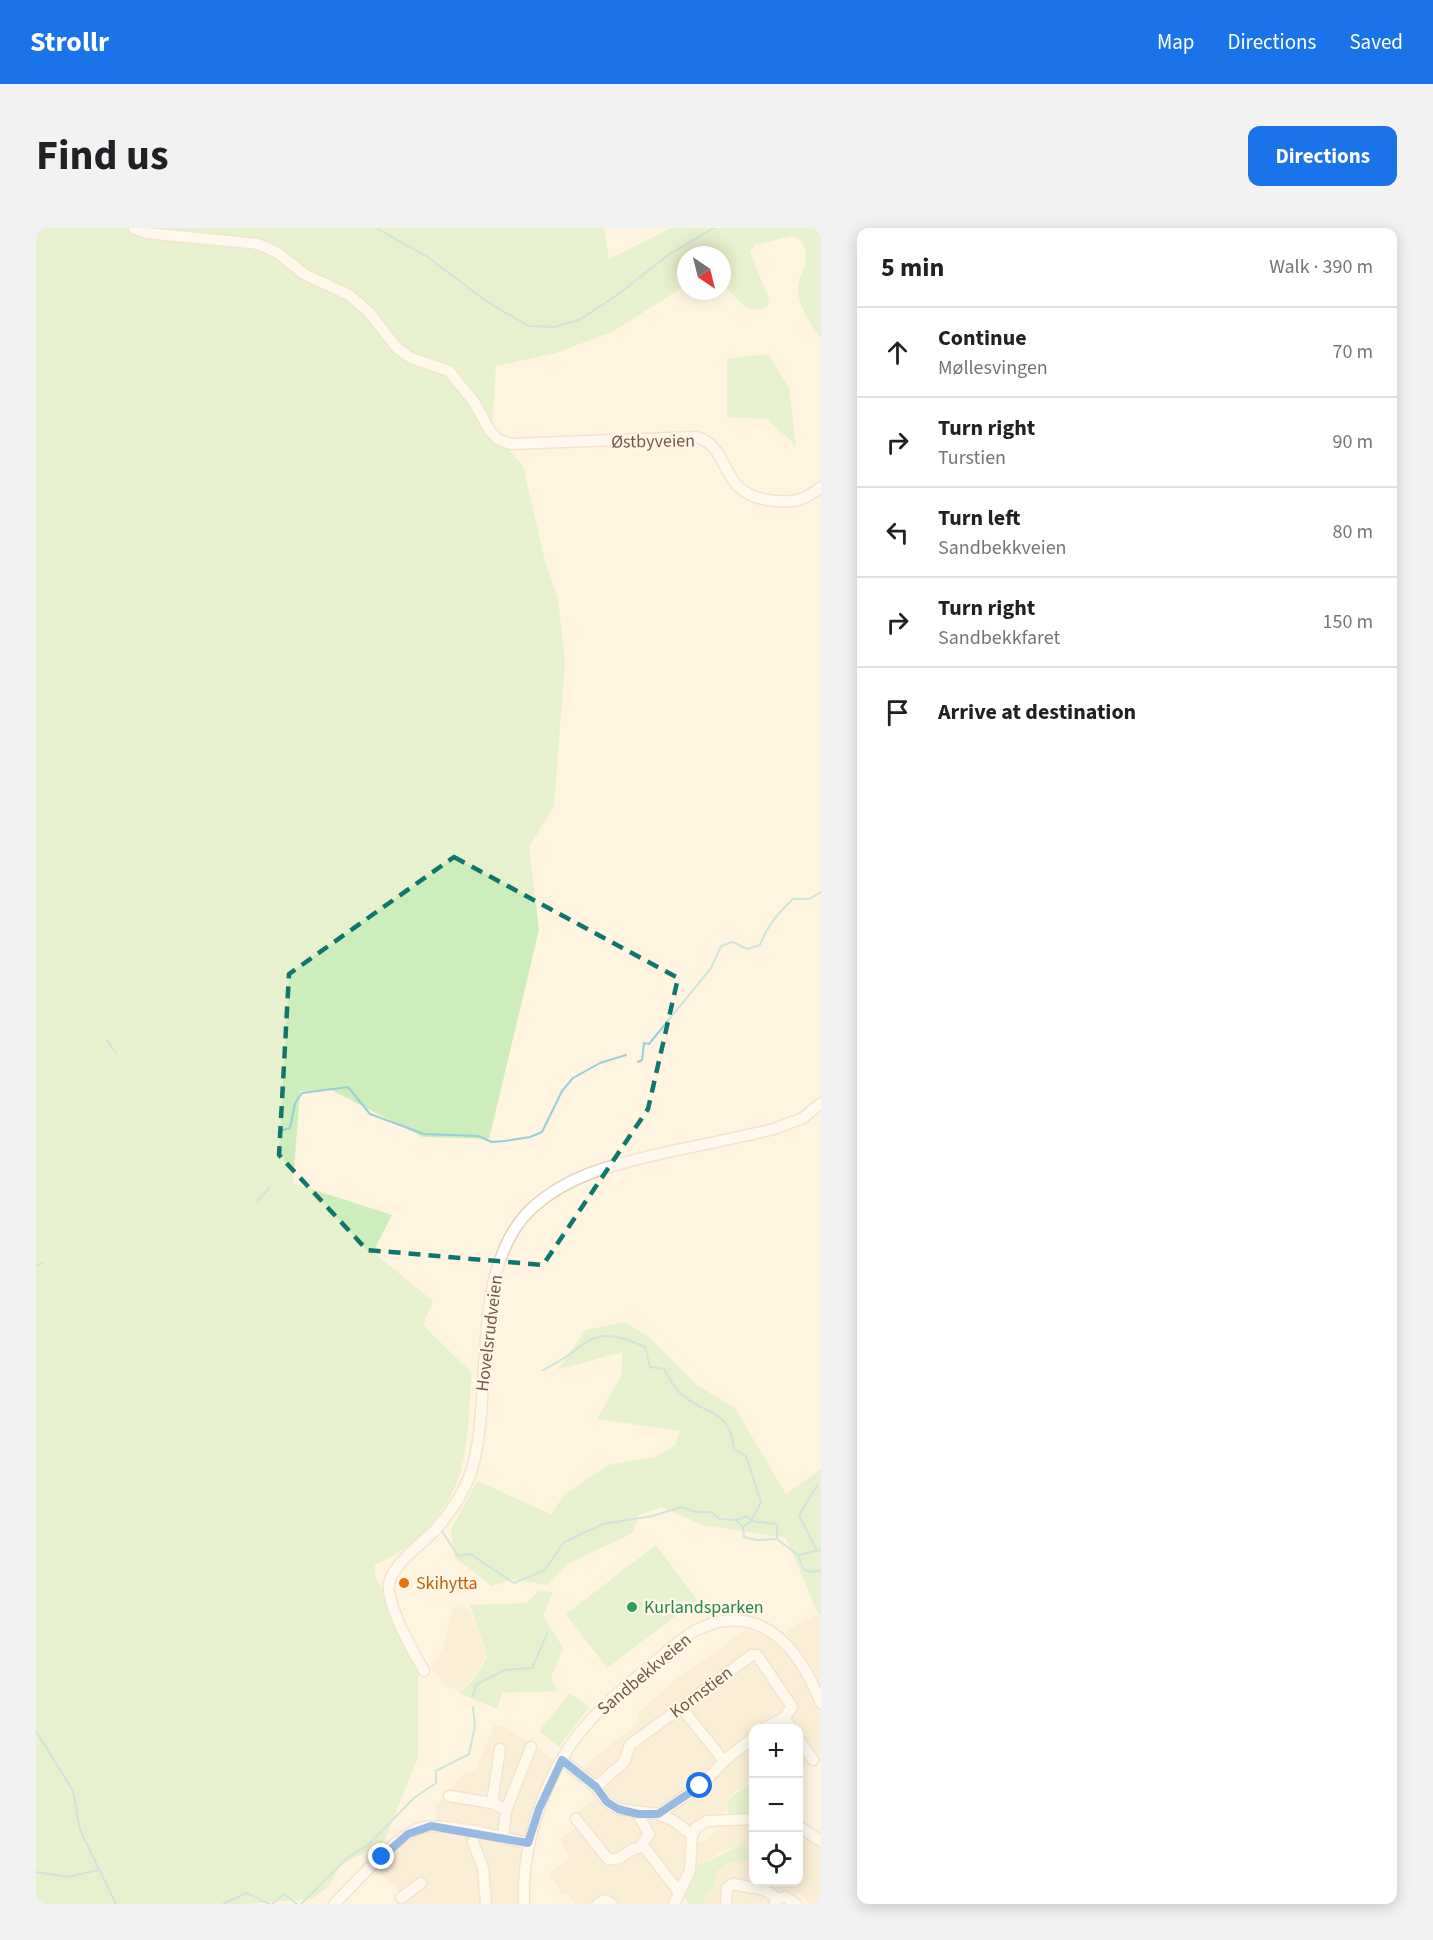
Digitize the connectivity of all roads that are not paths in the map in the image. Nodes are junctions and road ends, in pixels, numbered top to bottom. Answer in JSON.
{"nodes":[{"id":1,"x":134,"y":228,"type":"edge"},
{"id":2,"x":821,"y":487,"type":"edge"},
{"id":3,"x":821,"y":1103,"type":"edge"},
{"id":4,"x":424,"y":1671,"type":"dead end"},
{"id":5,"x":817,"y":1677,"type":"edge"},
{"id":6,"x":821,"y":1703,"type":"edge"},
{"id":7,"x":681,"y":1707,"type":"junction"},
{"id":8,"x":784,"y":1718,"type":"junction"},
{"id":9,"x":773,"y":1724,"type":"edge"},
{"id":10,"x":788,"y":1724,"type":"edge"},
{"id":11,"x":749,"y":1740,"type":"edge"},
{"id":12,"x":803,"y":1746,"type":"edge"},
{"id":13,"x":531,"y":1747,"type":"dead end"},
{"id":14,"x":500,"y":1749,"type":"dead end"},
{"id":15,"x":562,"y":1760,"type":"junction"},
{"id":16,"x":813,"y":1760,"type":"dead end"},
{"id":17,"x":724,"y":1761,"type":"junction"},
{"id":18,"x":596,"y":1787,"type":"junction"},
{"id":19,"x":449,"y":1796,"type":"dead end"},
{"id":20,"x":492,"y":1803,"type":"junction"},
{"id":21,"x":506,"y":1810,"type":"junction"},
{"id":22,"x":638,"y":1814,"type":"junction"},
{"id":23,"x":658,"y":1814,"type":"junction"},
{"id":24,"x":576,"y":1819,"type":"dead end"},
{"id":25,"x":749,"y":1819,"type":"edge"},
{"id":26,"x":803,"y":1830,"type":"edge"},
{"id":27,"x":692,"y":1835,"type":"junction"},
{"id":28,"x":503,"y":1838,"type":"junction"},
{"id":29,"x":821,"y":1841,"type":"edge"},
{"id":30,"x":473,"y":1842,"type":"dead end"},
{"id":31,"x":528,"y":1843,"type":"junction"},
{"id":32,"x":641,"y":1846,"type":"junction"},
{"id":33,"x":421,"y":1883,"type":"dead end"},
{"id":34,"x":679,"y":1892,"type":"junction"},
{"id":35,"x":401,"y":1898,"type":"dead end"},
{"id":36,"x":777,"y":1902,"type":"edge"},
{"id":37,"x":334,"y":1904,"type":"edge"},
{"id":38,"x":486,"y":1904,"type":"edge"},
{"id":39,"x":524,"y":1904,"type":"edge"},
{"id":40,"x":597,"y":1904,"type":"edge"},
{"id":41,"x":612,"y":1904,"type":"edge"},
{"id":42,"x":674,"y":1904,"type":"edge"},
{"id":43,"x":726,"y":1904,"type":"edge"},
{"id":44,"x":796,"y":1904,"type":"edge"}],
"edges":[{"from":1,"to":2,"type":"street","name":"Østbyveien"},
{"from":3,"to":4,"type":"street","name":"Hovelsrudveien"},
{"from":5,"to":6,"type":"street","name":"Sandbekkveien"},
{"from":5,"to":15,"type":"street","name":"Sandbekkveien"},
{"from":7,"to":8,"type":"street","name":"Kornstien"},
{"from":7,"to":17,"type":"street"},
{"from":7,"to":18,"type":"street","name":"Kornstien"},
{"from":8,"to":9,"type":"street"},
{"from":8,"to":10,"type":"street"},
{"from":11,"to":17,"type":"street"},
{"from":12,"to":16,"type":"street"},
{"from":13,"to":21,"type":"street"},
{"from":14,"to":20,"type":"street"},
{"from":15,"to":18,"type":"street"},
{"from":15,"to":31,"type":"street","name":"Sandbekkveien"},
{"from":17,"to":23,"type":"street"},
{"from":18,"to":22,"type":"street"},
{"from":19,"to":20,"type":"street"},
{"from":20,"to":21,"type":"street"},
{"from":21,"to":28,"type":"street"},
{"from":22,"to":23,"type":"street"},
{"from":22,"to":32,"type":"street"},
{"from":23,"to":27,"type":"street"},
{"from":24,"to":32,"type":"street"},
{"from":25,"to":27,"type":"street"},
{"from":26,"to":29,"type":"street"},
{"from":27,"to":34,"type":"street"},
{"from":28,"to":31,"type":"street"},
{"from":28,"to":37,"type":"street"},
{"from":30,"to":38,"type":"street"},
{"from":31,"to":39,"type":"street","name":"Sandbekkveien"},
{"from":32,"to":34,"type":"street"},
{"from":33,"to":35,"type":"street"},
{"from":34,"to":42,"type":"street"},
{"from":36,"to":43,"type":"street"},
{"from":36,"to":44,"type":"street"},
{"from":40,"to":41,"type":"street"}]}
